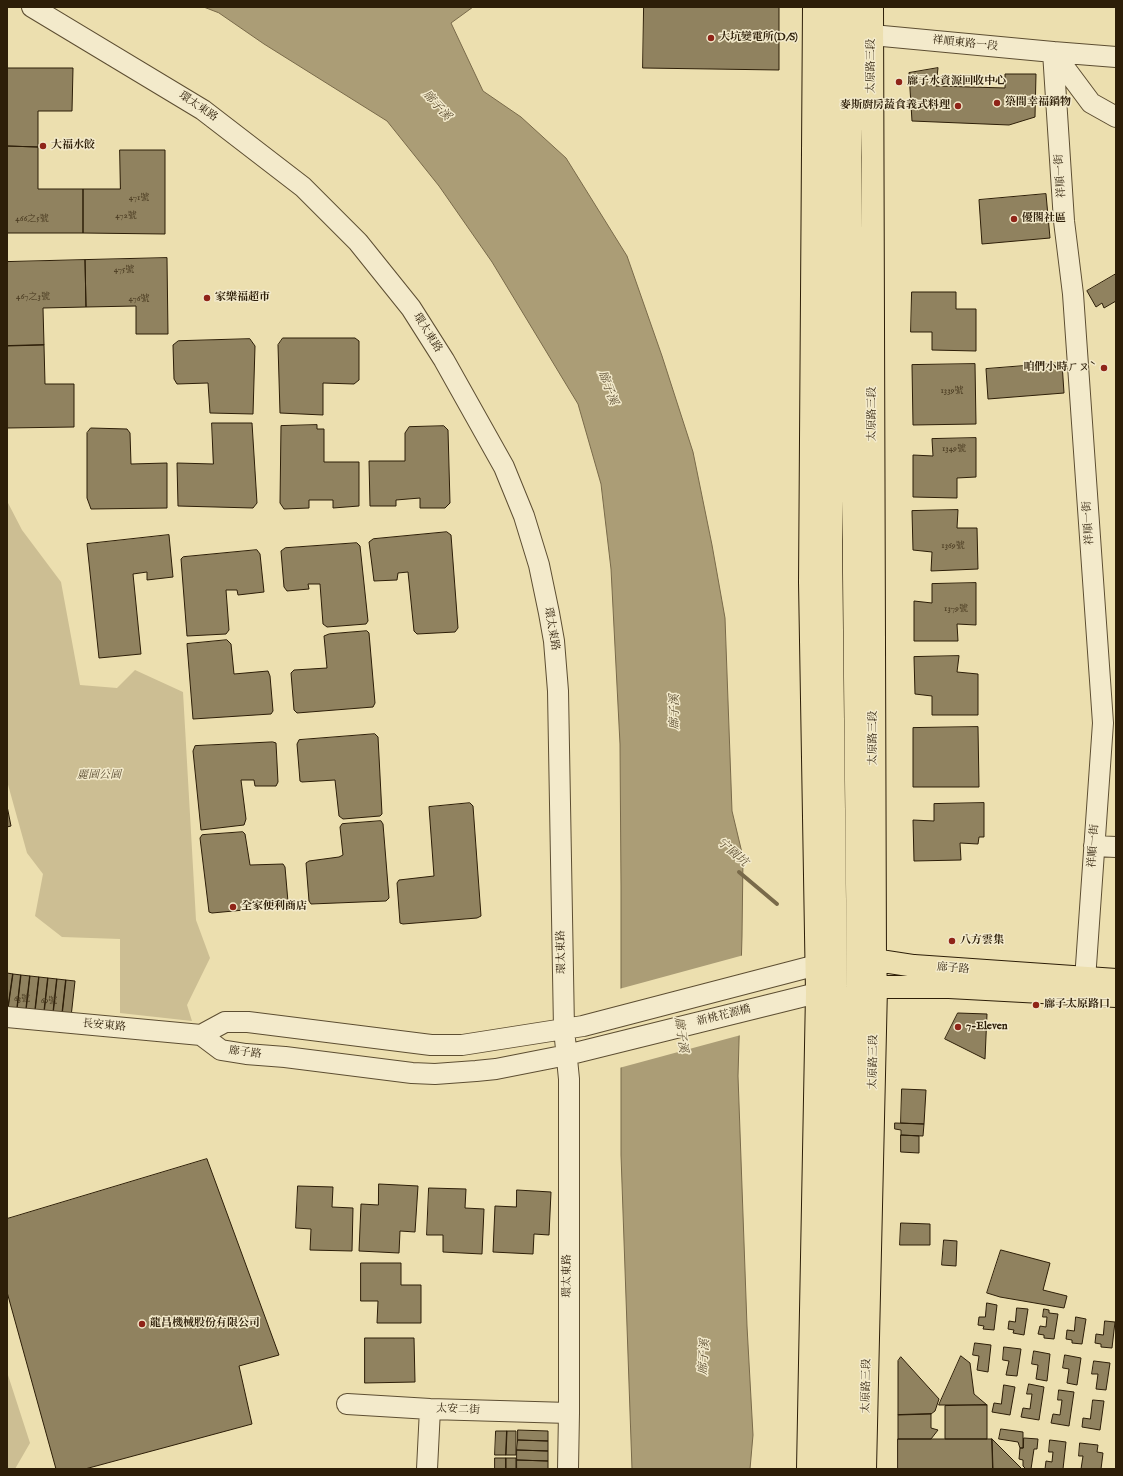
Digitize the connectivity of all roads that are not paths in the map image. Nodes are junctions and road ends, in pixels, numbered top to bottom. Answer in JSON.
{"nodes":[{"id":1,"x":32,"y":7,"type":"edge"},
{"id":2,"x":814,"y":7,"type":"edge"},
{"id":3,"x":834,"y":7,"type":"edge"},
{"id":4,"x":852,"y":7,"type":"edge"},
{"id":5,"x":872,"y":7,"type":"edge"},
{"id":6,"x":813,"y":34,"type":"junction"},
{"id":7,"x":853,"y":34,"type":"junction"},
{"id":8,"x":1053,"y":52,"type":"junction"},
{"id":9,"x":1116,"y":57,"type":"edge"},
{"id":10,"x":1116,"y":117,"type":"edge"},
{"id":11,"x":1109,"y":723,"type":"edge"},
{"id":12,"x":1094,"y":846,"type":"junction"},
{"id":13,"x":1116,"y":847,"type":"edge"},
{"id":14,"x":866,"y":959,"type":"junction"},
{"id":15,"x":826,"y":963,"type":"junction"},
{"id":16,"x":1116,"y":980,"type":"edge"},
{"id":17,"x":1084,"y":986,"type":"junction"},
{"id":18,"x":867,"y":987,"type":"junction"},
{"id":19,"x":827,"y":991,"type":"junction"},
{"id":20,"x":1116,"y":996,"type":"edge"},
{"id":21,"x":796,"y":998,"type":"joint"},
{"id":22,"x":7,"y":1017,"type":"edge"},
{"id":23,"x":573,"y":1027,"type":"junction"},
{"id":24,"x":201,"y":1035,"type":"junction"},
{"id":25,"x":575,"y":1054,"type":"junction"},
{"id":26,"x":347,"y":1404,"type":"dead end"},
{"id":27,"x":430,"y":1409,"type":"junction"},
{"id":28,"x":569,"y":1413,"type":"junction"},
{"id":29,"x":427,"y":1469,"type":"edge"},
{"id":30,"x":568,"y":1469,"type":"edge"},
{"id":31,"x":808,"y":1469,"type":"edge"},
{"id":32,"x":828,"y":1469,"type":"edge"},
{"id":33,"x":847,"y":1469,"type":"edge"},
{"id":34,"x":865,"y":1469,"type":"edge"}],
"edges":[{"from":1,"to":23,"type":"street","name":"環太東路"},
{"from":2,"to":6,"type":"main road","name":"太原路三段"},
{"from":3,"to":7,"type":"main road","name":"太原路三段"},
{"from":4,"to":7,"type":"main road","name":"太原路三段"},
{"from":5,"to":7,"type":"main road","name":"太原路三段"},
{"from":6,"to":7,"type":"street","name":"祥順東路一段"},
{"from":6,"to":15,"type":"main road","name":"太原路三段"},
{"from":7,"to":8,"type":"street","name":"祥順東路一段"},
{"from":7,"to":14,"type":"main road","name":"太原路三段"},
{"from":7,"to":15,"type":"main road","name":"太原路三段"},
{"from":8,"to":9,"type":"street","name":"祥順東路一段"},
{"from":8,"to":10,"type":"street"},
{"from":8,"to":11,"type":"street","name":"祥順一街"},
{"from":11,"to":12,"type":"street","name":"祥順一街"},
{"from":12,"to":13,"type":"street"},
{"from":12,"to":17,"type":"street","name":"祥順一街"},
{"from":14,"to":15,"type":"main road","name":"廍子路"},
{"from":14,"to":17,"type":"main road","name":"廍子路"},
{"from":14,"to":18,"type":"main road","name":"太原路三段"},
{"from":15,"to":19,"type":"main road","name":"太原路三段"},
{"from":15,"to":23,"type":"street","name":"廍子路"},
{"from":16,"to":17,"type":"main road","name":"廍子路"},
{"from":17,"to":18,"type":"main road","name":"廍子路"},
{"from":17,"to":20,"type":"main road","name":"廍子路"},
{"from":18,"to":19,"type":"main road","name":"廍子路"},
{"from":18,"to":33,"type":"main road","name":"太原路三段"},
{"from":18,"to":34,"type":"main road","name":"太原路三段"},
{"from":19,"to":21,"type":"street","name":"廍子路"},
{"from":19,"to":31,"type":"main road","name":"太原路三段"},
{"from":19,"to":32,"type":"main road","name":"太原路三段"},
{"from":21,"to":25,"type":"street","name":"新桃花源橋"},
{"from":22,"to":24,"type":"street","name":"長安東路"},
{"from":23,"to":24,"type":"street"},
{"from":23,"to":25,"type":"street","name":"環太東路"},
{"from":24,"to":25,"type":"street","name":"廍子路"},
{"from":25,"to":28,"type":"street","name":"環太東路"},
{"from":26,"to":27,"type":"street","name":"太安二街"},
{"from":27,"to":28,"type":"street","name":"太安二街"},
{"from":27,"to":29,"type":"street"},
{"from":28,"to":30,"type":"street","name":"環太東路"}]}
